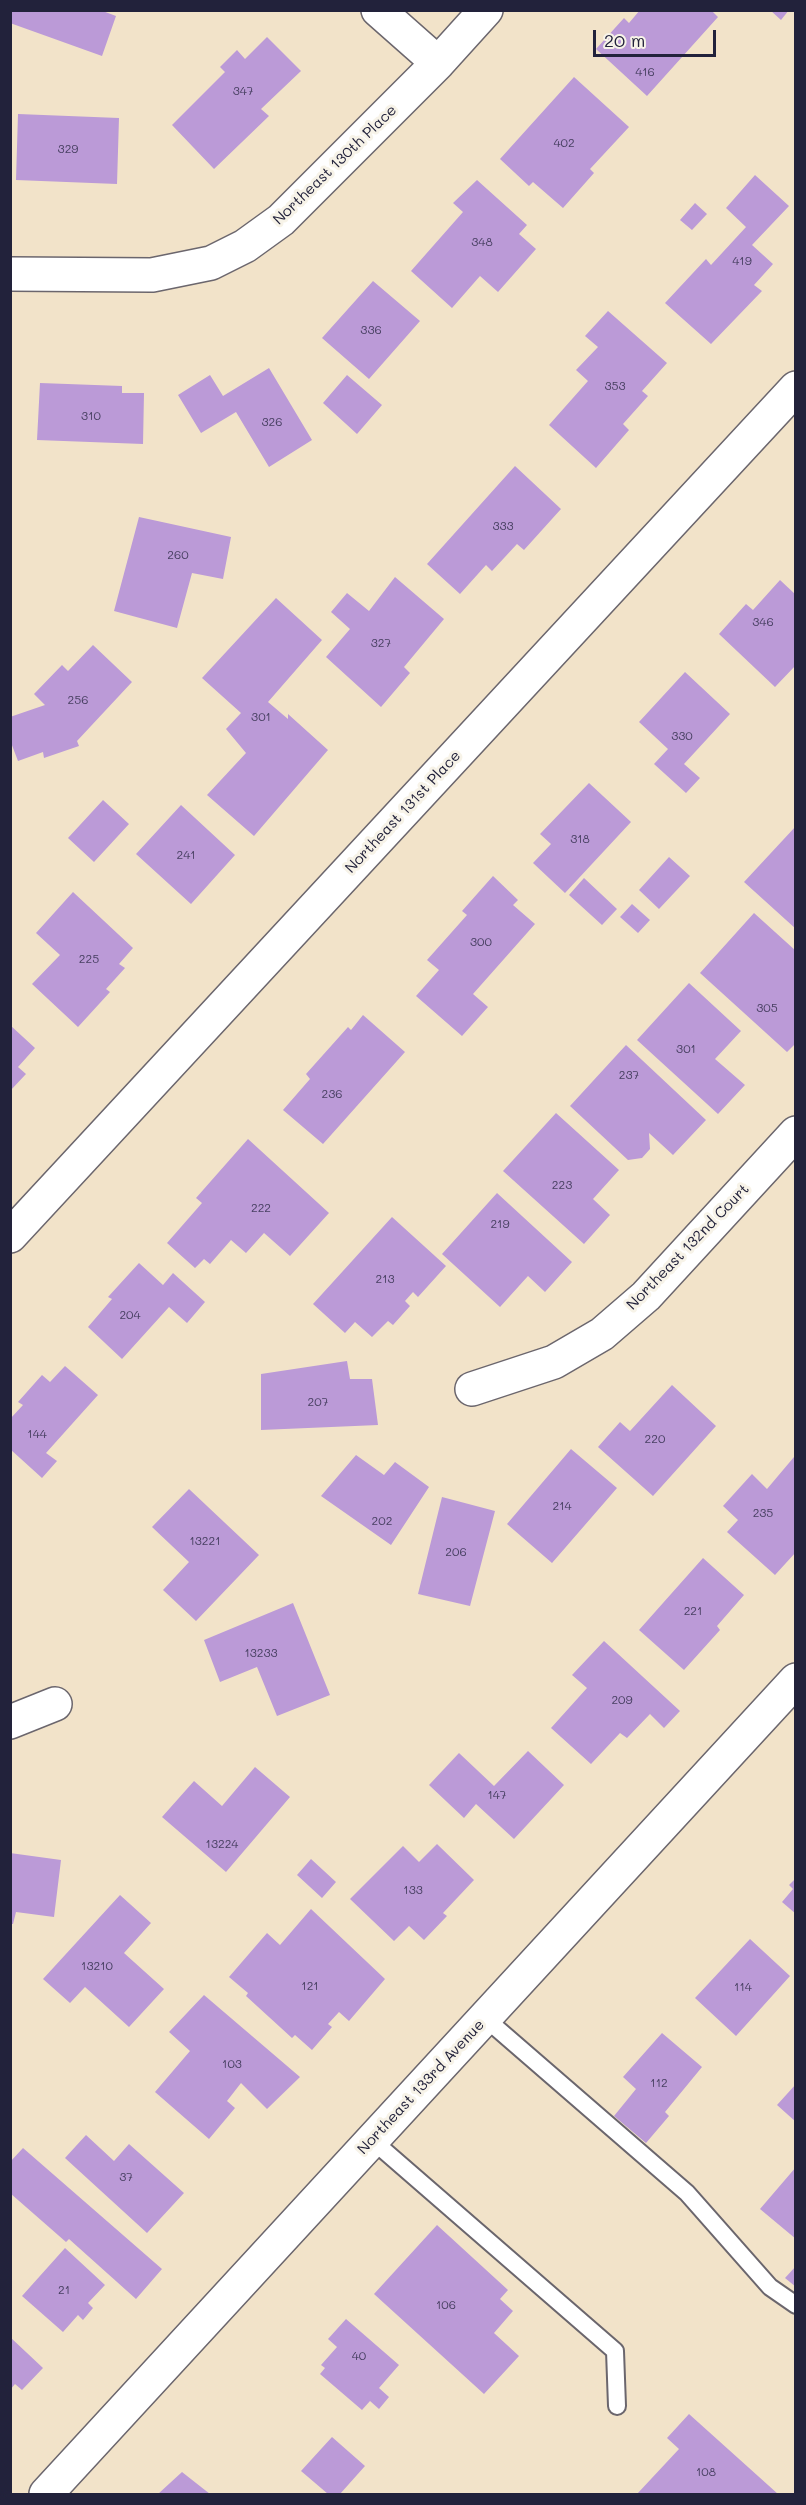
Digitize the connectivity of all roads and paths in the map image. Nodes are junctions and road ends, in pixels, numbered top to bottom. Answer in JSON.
{"nodes":[{"id":1,"x":378,"y":10,"type":"edge"},
{"id":2,"x":486,"y":10,"type":"edge"},
{"id":3,"x":438,"y":63,"type":"junction"},
{"id":4,"x":10,"y":273,"type":"edge"},
{"id":5,"x":795,"y":388,"type":"edge"},
{"id":6,"x":795,"y":1133,"type":"edge"},
{"id":7,"x":10,"y":1236,"type":"edge"},
{"id":8,"x":471,"y":1389,"type":"dead end"},
{"id":9,"x":795,"y":1680,"type":"edge"},
{"id":10,"x":55,"y":1704,"type":"dead end"},
{"id":11,"x":10,"y":1722,"type":"edge"},
{"id":12,"x":485,"y":2018,"type":"junction"},
{"id":13,"x":372,"y":2140,"type":"junction"},
{"id":14,"x":795,"y":2306,"type":"edge"},
{"id":15,"x":617,"y":2406,"type":"dead end"},
{"id":16,"x":46,"y":2494,"type":"edge"}],
"edges":[{"from":1,"to":3,"type":"street"},
{"from":2,"to":3,"type":"street","name":"Northeast 130th Place"},
{"from":3,"to":4,"type":"street","name":"Northeast 130th Place"},
{"from":5,"to":7,"type":"street","name":"Northeast 131st Place"},
{"from":6,"to":8,"type":"street","name":"Northeast 132nd Court"},
{"from":9,"to":12,"type":"street","name":"Northeast 133rd Avenue"},
{"from":10,"to":11,"type":"street"},
{"from":12,"to":13,"type":"street","name":"Northeast 133rd Avenue"},
{"from":12,"to":14,"type":"lane"},
{"from":13,"to":15,"type":"lane"},
{"from":13,"to":16,"type":"street","name":"Northeast 133rd Avenue"}]}
